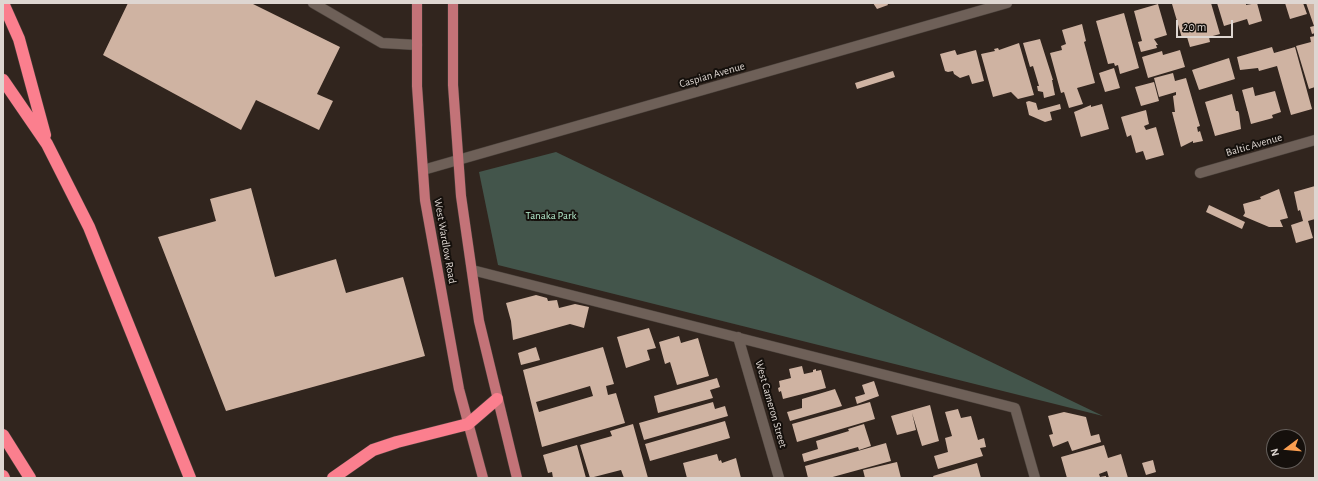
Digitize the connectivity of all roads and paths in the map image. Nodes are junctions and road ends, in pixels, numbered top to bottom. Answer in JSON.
{"nodes":[{"id":1,"x":3,"y":3,"type":"edge"},
{"id":2,"x":313,"y":3,"type":"edge"},
{"id":3,"x":418,"y":3,"type":"edge"},
{"id":4,"x":453,"y":3,"type":"edge"},
{"id":5,"x":1007,"y":3,"type":"edge"},
{"id":6,"x":417,"y":45,"type":"junction"},
{"id":7,"x":3,"y":80,"type":"edge"},
{"id":8,"x":1315,"y":140,"type":"edge"},
{"id":9,"x":47,"y":144,"type":"junction"},
{"id":10,"x":458,"y":160,"type":"junction"},
{"id":11,"x":423,"y":170,"type":"junction"},
{"id":12,"x":1200,"y":173,"type":"dead end"},
{"id":13,"x":472,"y":270,"type":"junction"},
{"id":14,"x":738,"y":337,"type":"junction"},
{"id":15,"x":497,"y":399,"type":"junction"},
{"id":16,"x":468,"y":424,"type":"junction"},
{"id":17,"x":3,"y":435,"type":"edge"},
{"id":18,"x":30,"y":478,"type":"edge"},
{"id":19,"x":190,"y":478,"type":"edge"},
{"id":20,"x":333,"y":478,"type":"edge"},
{"id":21,"x":483,"y":478,"type":"edge"},
{"id":22,"x":517,"y":478,"type":"edge"},
{"id":23,"x":780,"y":478,"type":"edge"},
{"id":24,"x":1036,"y":478,"type":"edge"}],
"edges":[{"from":1,"to":9,"type":"highway"},
{"from":2,"to":6,"type":"street"},
{"from":3,"to":6,"type":"main road","name":"West Wardlow Road"},
{"from":4,"to":10,"type":"main road","name":"West Wardlow Road"},
{"from":5,"to":10,"type":"street","name":"Caspian Avenue"},
{"from":6,"to":11,"type":"main road","name":"West Wardlow Road"},
{"from":7,"to":9,"type":"highway"},
{"from":8,"to":12,"type":"street","name":"Baltic Avenue"},
{"from":9,"to":19,"type":"highway"},
{"from":10,"to":11,"type":"street","name":"Caspian Avenue"},
{"from":10,"to":13,"type":"main road","name":"West Wardlow Road"},
{"from":11,"to":16,"type":"main road","name":"West Wardlow Road"},
{"from":13,"to":14,"type":"street"},
{"from":13,"to":15,"type":"main road","name":"West Wardlow Road"},
{"from":14,"to":23,"type":"street","name":"West Cameron Street"},
{"from":14,"to":24,"type":"street"},
{"from":15,"to":16,"type":"highway"},
{"from":15,"to":22,"type":"main road","name":"West Wardlow Road"},
{"from":16,"to":20,"type":"highway"},
{"from":16,"to":21,"type":"main road","name":"West Wardlow Road"},
{"from":17,"to":18,"type":"highway"}]}
